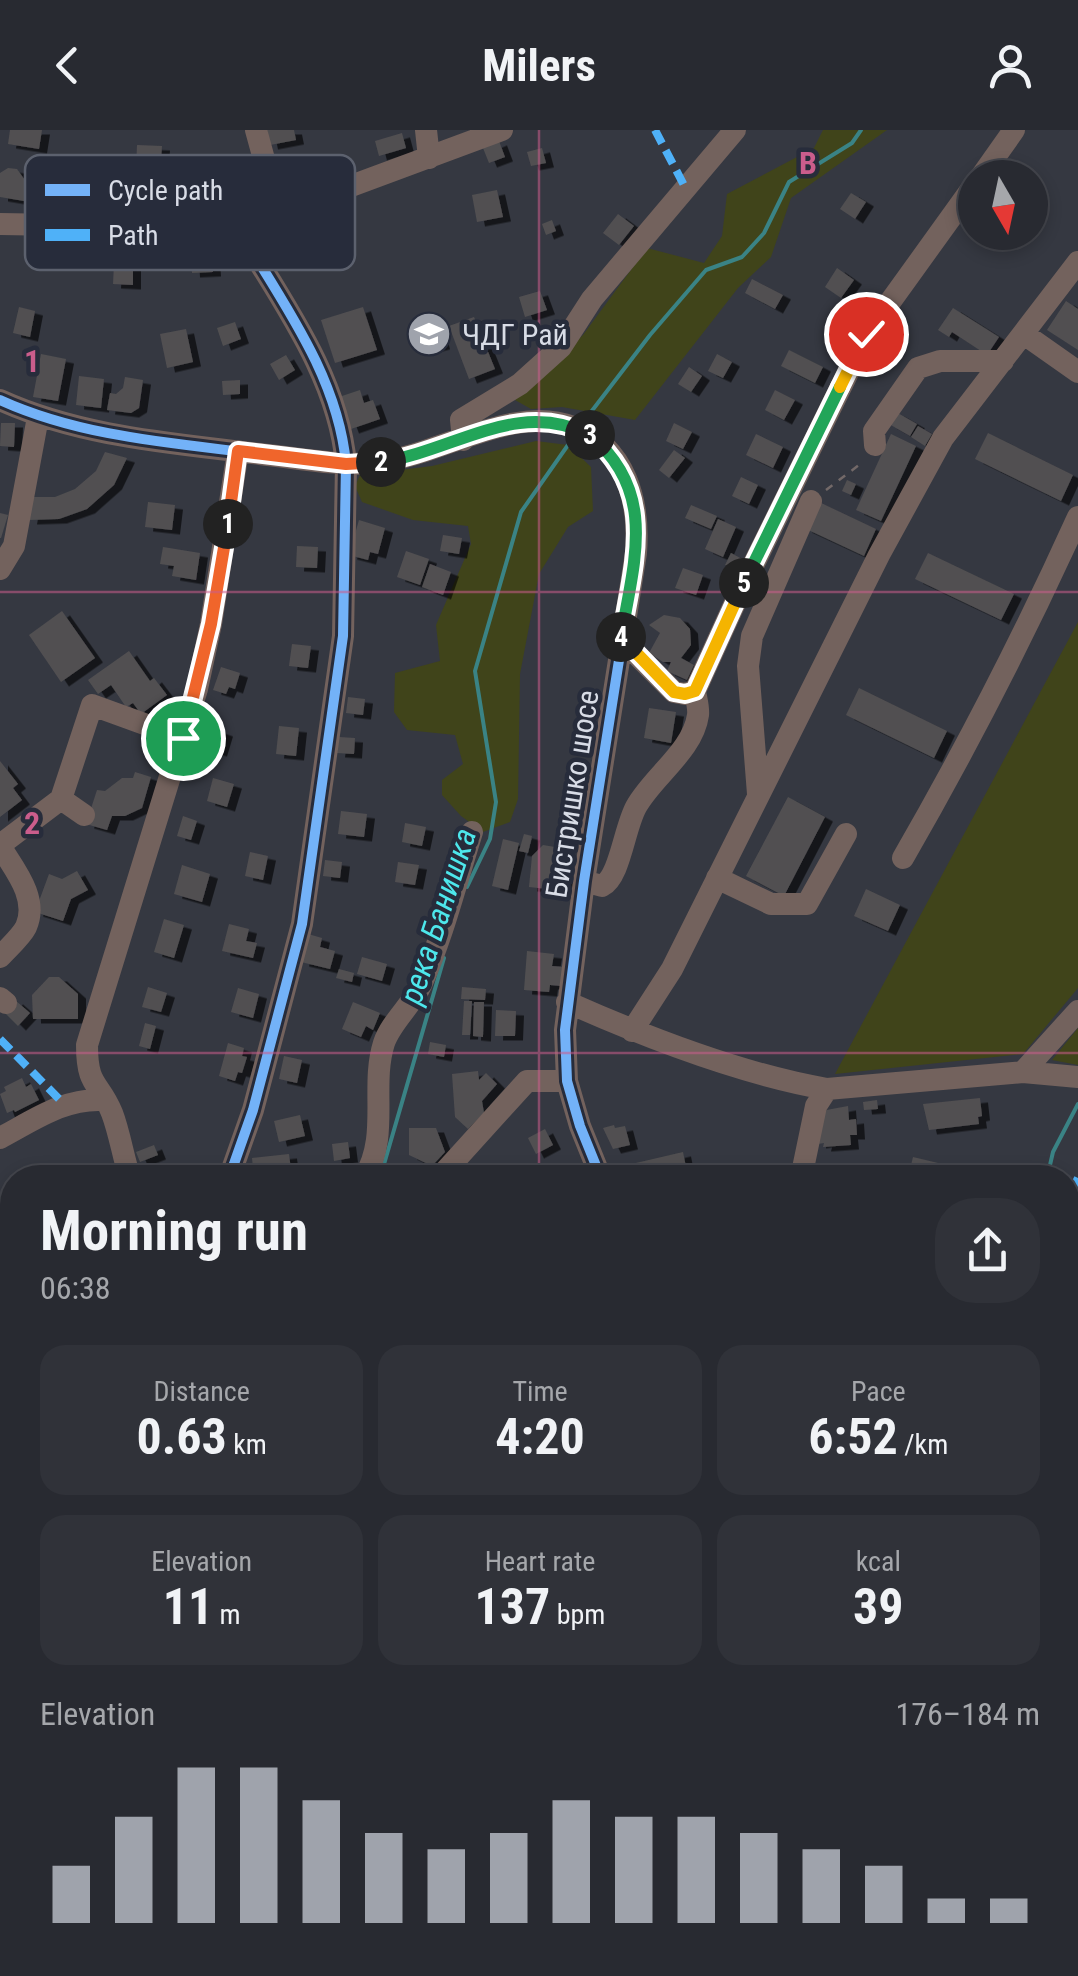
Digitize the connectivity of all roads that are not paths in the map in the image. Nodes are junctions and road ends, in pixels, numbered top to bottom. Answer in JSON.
{"nodes":[{"id":1,"x":256,"y":130,"type":"edge"},
{"id":2,"x":426,"y":130,"type":"edge"},
{"id":3,"x":502,"y":130,"type":"edge"},
{"id":4,"x":735,"y":130,"type":"edge"},
{"id":5,"x":1014,"y":130,"type":"edge"},
{"id":6,"x":263,"y":155,"type":"edge"},
{"id":7,"x":428,"y":158,"type":"junction"},
{"id":8,"x":993,"y":160,"type":"edge"},
{"id":9,"x":355,"y":185,"type":"edge"},
{"id":10,"x":958,"y":207,"type":"edge"},
{"id":11,"x":0,"y":224,"type":"edge"},
{"id":12,"x":25,"y":224,"type":"edge"},
{"id":13,"x":1078,"y":262,"type":"edge"},
{"id":14,"x":263,"y":270,"type":"edge"},
{"id":15,"x":1024,"y":334,"type":"junction"},
{"id":16,"x":1003,"y":362,"type":"junction"},
{"id":17,"x":1078,"y":372,"type":"edge"},
{"id":18,"x":0,"y":400,"type":"edge"},
{"id":19,"x":38,"y":417,"type":"junction"},
{"id":20,"x":462,"y":440,"type":"junction"},
{"id":21,"x":876,"y":445,"type":"road end"},
{"id":22,"x":238,"y":451,"type":"junction"},
{"id":23,"x":346,"y":464,"type":"junction"},
{"id":24,"x":811,"y":501,"type":"road end"},
{"id":25,"x":1078,"y":517,"type":"edge"},
{"id":26,"x":0,"y":569,"type":"edge"},
{"id":27,"x":621,"y":640,"type":"junction"},
{"id":28,"x":78,"y":685,"type":"dead end"},
{"id":29,"x":695,"y":691,"type":"junction"},
{"id":30,"x":92,"y":705,"type":"junction"},
{"id":31,"x":183,"y":738,"type":"junction"},
{"id":32,"x":758,"y":796,"type":"junction"},
{"id":33,"x":61,"y":799,"type":"junction"},
{"id":34,"x":84,"y":814,"type":"dead end"},
{"id":35,"x":472,"y":832,"type":"dead end"},
{"id":36,"x":846,"y":834,"type":"dead end"},
{"id":37,"x":0,"y":846,"type":"edge"},
{"id":38,"x":904,"y":858,"type":"dead end"},
{"id":39,"x":717,"y":878,"type":"junction"},
{"id":40,"x":584,"y":881,"type":"junction"},
{"id":41,"x":0,"y":958,"type":"edge"},
{"id":42,"x":567,"y":1002,"type":"junction"},
{"id":43,"x":1078,"y":1011,"type":"edge"},
{"id":44,"x":632,"y":1031,"type":"junction"},
{"id":45,"x":1023,"y":1072,"type":"junction"},
{"id":46,"x":1074,"y":1075,"type":"edge"},
{"id":47,"x":568,"y":1082,"type":"junction"},
{"id":48,"x":826,"y":1089,"type":"junction"},
{"id":49,"x":103,"y":1100,"type":"junction"},
{"id":50,"x":0,"y":1138,"type":"edge"},
{"id":51,"x":127,"y":1165,"type":"edge"},
{"id":52,"x":234,"y":1165,"type":"edge"},
{"id":53,"x":371,"y":1165,"type":"edge"},
{"id":54,"x":451,"y":1165,"type":"edge"},
{"id":55,"x":596,"y":1165,"type":"edge"},
{"id":56,"x":805,"y":1165,"type":"edge"}],
"edges":[{"from":1,"to":6,"type":"street"},
{"from":2,"to":7,"type":"street"},
{"from":3,"to":7,"type":"street"},
{"from":4,"to":20,"type":"street"},
{"from":5,"to":8,"type":"street"},
{"from":7,"to":9,"type":"street"},
{"from":10,"to":29,"type":"street"},
{"from":11,"to":12,"type":"street"},
{"from":13,"to":15,"type":"street"},
{"from":14,"to":23,"type":"street"},
{"from":15,"to":16,"type":"street"},
{"from":15,"to":17,"type":"street"},
{"from":16,"to":21,"type":"street"},
{"from":16,"to":32,"type":"street"},
{"from":18,"to":19,"type":"street","name":"Бистришко шосе"},
{"from":19,"to":22,"type":"street","name":"Бистришко шосе"},
{"from":19,"to":26,"type":"street"},
{"from":20,"to":23,"type":"street","name":"Бистришко шосе"},
{"from":20,"to":27,"type":"street","name":"Бистришко шосе"},
{"from":22,"to":23,"type":"street","name":"Бистришко шосе"},
{"from":22,"to":31,"type":"street"},
{"from":23,"to":52,"type":"street"},
{"from":24,"to":32,"type":"street"},
{"from":25,"to":38,"type":"street"},
{"from":27,"to":29,"type":"street"},
{"from":27,"to":40,"type":"street","name":"Бистришко шосе"},
{"from":28,"to":30,"type":"street"},
{"from":29,"to":40,"type":"street"},
{"from":30,"to":31,"type":"street"},
{"from":30,"to":33,"type":"street"},
{"from":31,"to":49,"type":"street"},
{"from":32,"to":39,"type":"street"},
{"from":33,"to":34,"type":"street"},
{"from":33,"to":37,"type":"street"},
{"from":35,"to":53,"type":"street"},
{"from":36,"to":39,"type":"street"},
{"from":37,"to":41,"type":"street"},
{"from":39,"to":44,"type":"street"},
{"from":40,"to":42,"type":"street","name":"Бистришко шосе"},
{"from":42,"to":44,"type":"street"},
{"from":42,"to":47,"type":"street","name":"Бистришко шосе"},
{"from":43,"to":45,"type":"street"},
{"from":44,"to":48,"type":"street"},
{"from":45,"to":46,"type":"street"},
{"from":45,"to":48,"type":"street"},
{"from":47,"to":54,"type":"street"},
{"from":47,"to":55,"type":"street","name":"Бистришко шосе"},
{"from":48,"to":56,"type":"street"},
{"from":49,"to":50,"type":"street"},
{"from":49,"to":51,"type":"street"}]}
